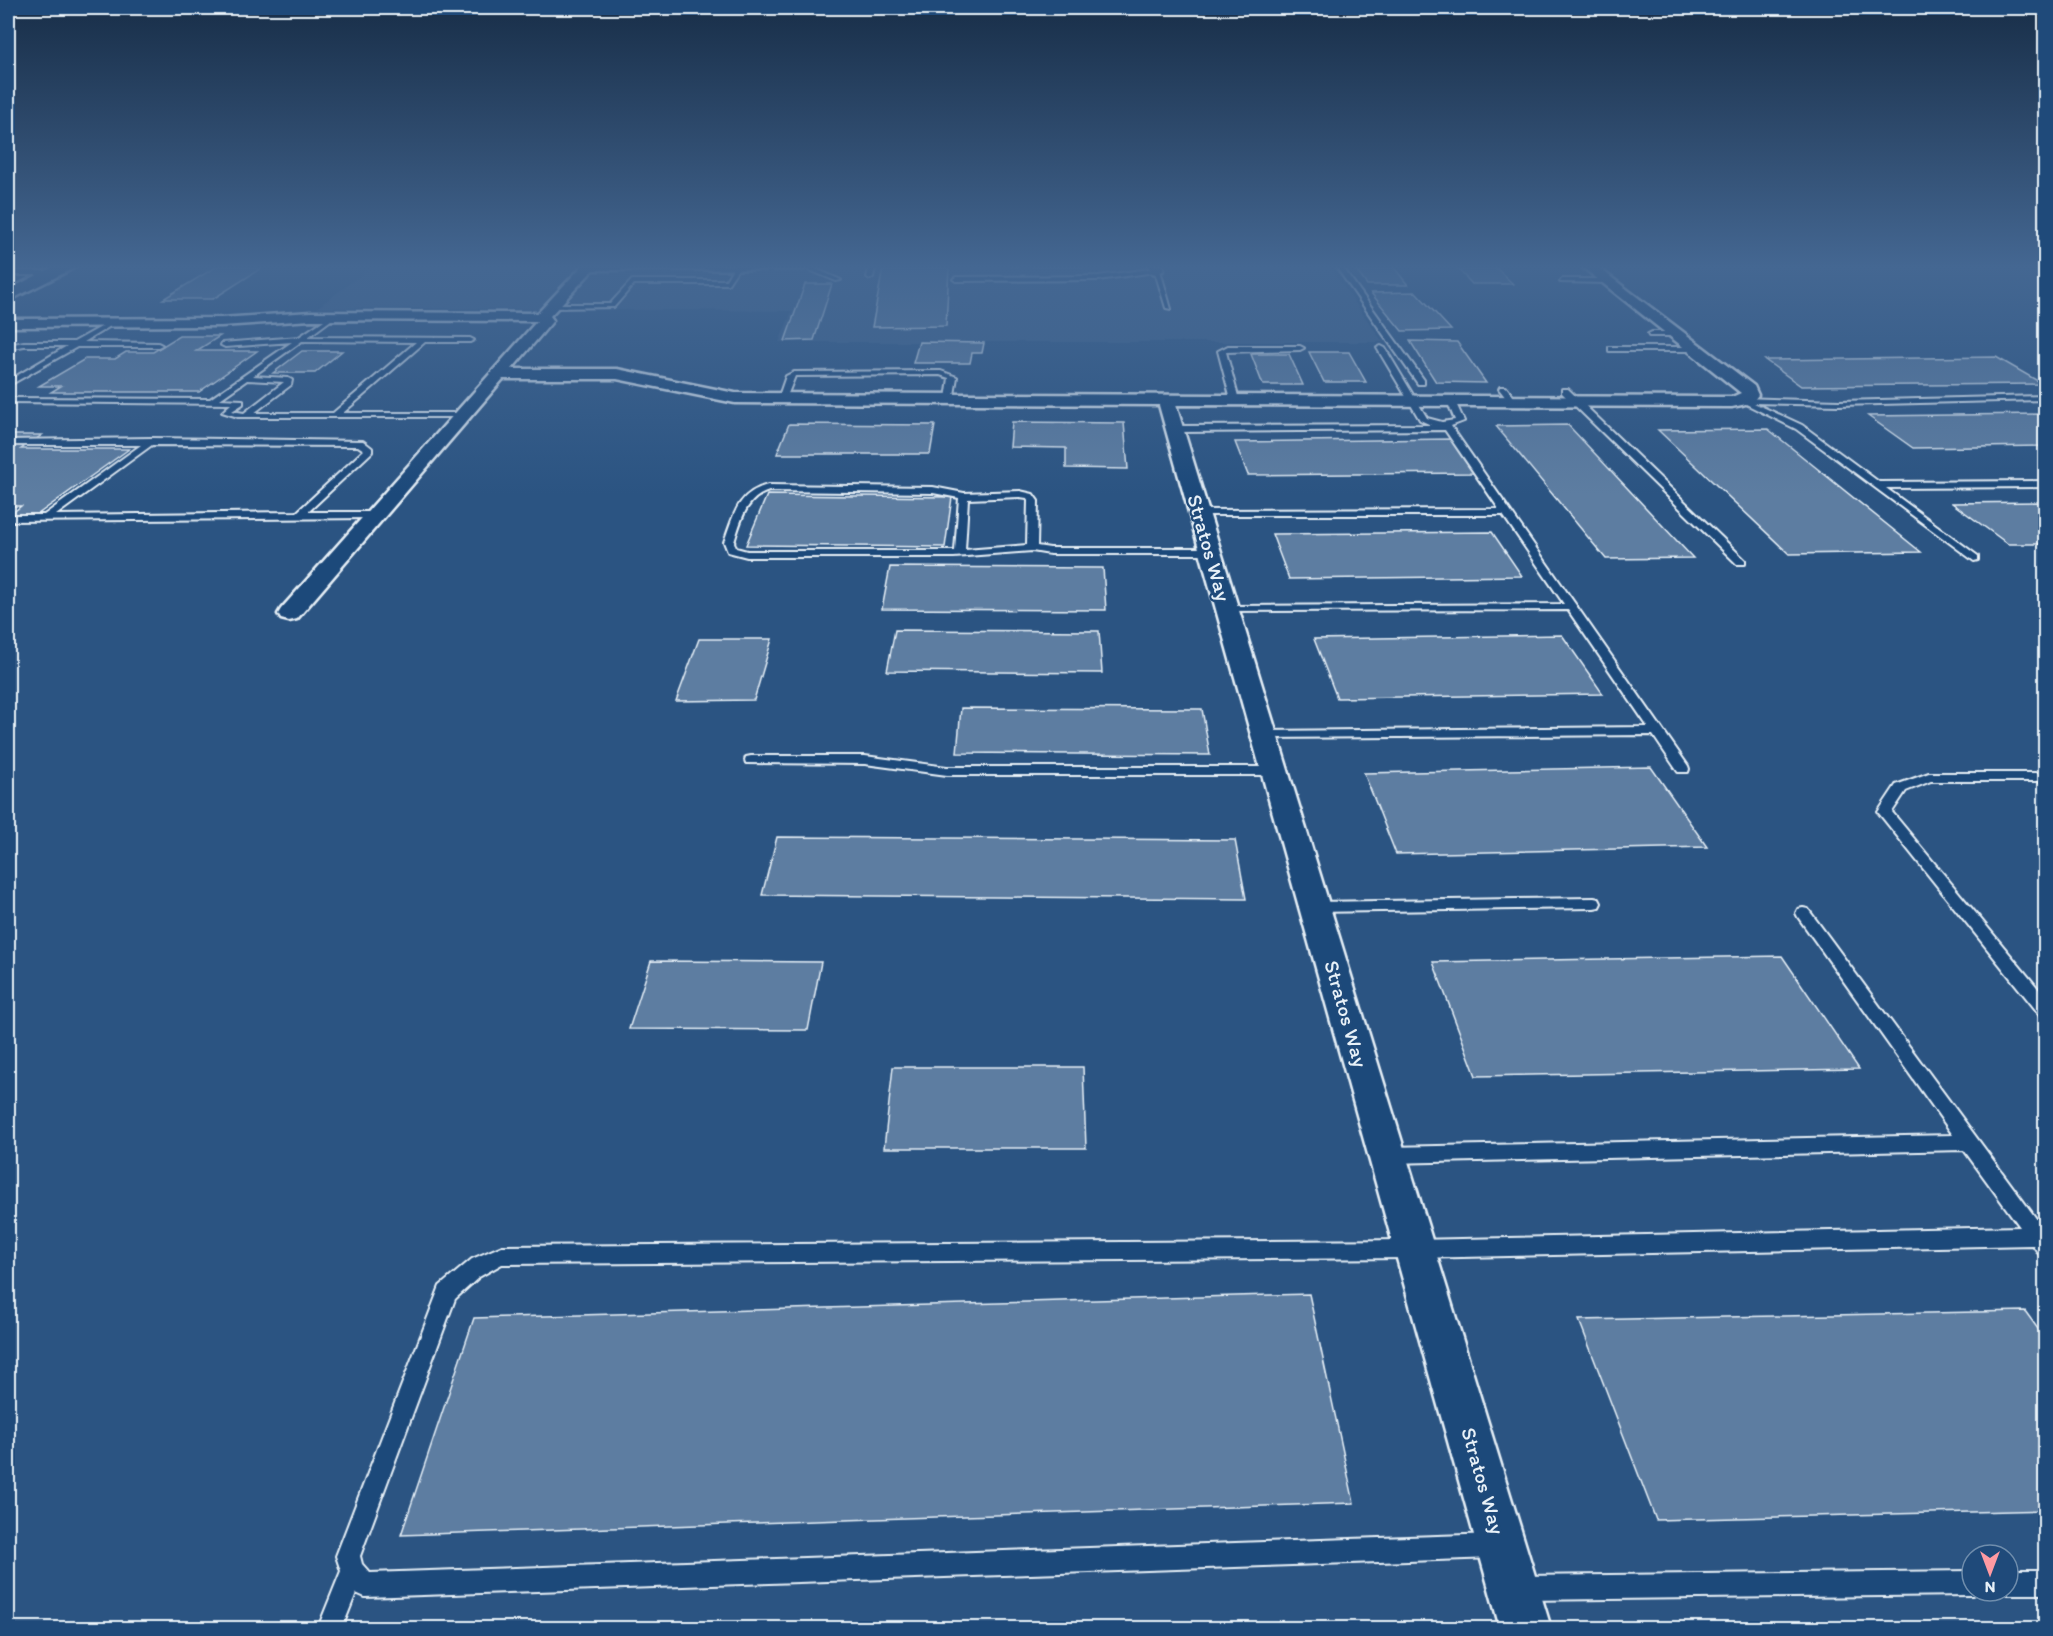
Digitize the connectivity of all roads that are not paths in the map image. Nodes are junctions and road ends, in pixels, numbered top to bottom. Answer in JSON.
{"nodes":[{"id":1,"x":81,"y":341,"type":"edge"},
{"id":2,"x":271,"y":341,"type":"edge"},
{"id":3,"x":297,"y":341,"type":"edge"},
{"id":4,"x":421,"y":341,"type":"edge"},
{"id":5,"x":527,"y":341,"type":"edge"},
{"id":6,"x":1392,"y":341,"type":"edge"},
{"id":7,"x":1685,"y":341,"type":"edge"},
{"id":8,"x":77,"y":344,"type":"junction"},
{"id":9,"x":158,"y":345,"type":"dead end"},
{"id":10,"x":225,"y":345,"type":"dead end"},
{"id":11,"x":8,"y":347,"type":"edge"},
{"id":12,"x":1300,"y":348,"type":"dead end"},
{"id":13,"x":1381,"y":348,"type":"dead end"},
{"id":14,"x":1612,"y":349,"type":"dead end"},
{"id":15,"x":1695,"y":349,"type":"junction"},
{"id":16,"x":499,"y":374,"type":"junction"},
{"id":17,"x":245,"y":378,"type":"junction"},
{"id":18,"x":1421,"y":382,"type":"dead end"},
{"id":19,"x":8,"y":384,"type":"edge"},
{"id":20,"x":1565,"y":392,"type":"dead end"},
{"id":21,"x":2046,"y":398,"type":"edge"},
{"id":22,"x":782,"y":399,"type":"junction"},
{"id":23,"x":950,"y":399,"type":"junction"},
{"id":24,"x":8,"y":400,"type":"edge"},
{"id":25,"x":1235,"y":400,"type":"junction"},
{"id":26,"x":1742,"y":400,"type":"junction"},
{"id":27,"x":1412,"y":401,"type":"junction"},
{"id":28,"x":1451,"y":401,"type":"junction"},
{"id":29,"x":211,"y":402,"type":"junction"},
{"id":30,"x":1578,"y":402,"type":"junction"},
{"id":31,"x":246,"y":415,"type":"junction"},
{"id":32,"x":335,"y":415,"type":"junction"},
{"id":33,"x":462,"y":415,"type":"junction"},
{"id":34,"x":1170,"y":415,"type":"junction"},
{"id":35,"x":1446,"y":426,"type":"junction"},
{"id":36,"x":152,"y":441,"type":"junction"},
{"id":37,"x":8,"y":442,"type":"edge"},
{"id":38,"x":2046,"y":484,"type":"edge"},
{"id":39,"x":1877,"y":485,"type":"junction"},
{"id":40,"x":964,"y":496,"type":"junction"},
{"id":41,"x":1505,"y":512,"type":"junction"},
{"id":42,"x":1199,"y":513,"type":"junction"},
{"id":43,"x":298,"y":515,"type":"junction"},
{"id":44,"x":375,"y":515,"type":"junction"},
{"id":45,"x":47,"y":517,"type":"junction"},
{"id":46,"x":8,"y":518,"type":"edge"},
{"id":47,"x":1032,"y":548,"type":"junction"},
{"id":48,"x":1210,"y":551,"type":"junction"},
{"id":49,"x":960,"y":553,"type":"junction"},
{"id":50,"x":1974,"y":558,"type":"dead end"},
{"id":51,"x":1741,"y":562,"type":"dead end"},
{"id":52,"x":1571,"y":607,"type":"junction"},
{"id":53,"x":1227,"y":609,"type":"junction"},
{"id":54,"x":289,"y":614,"type":"dead end"},
{"id":55,"x":1656,"y":731,"type":"junction"},
{"id":56,"x":1264,"y":735,"type":"junction"},
{"id":57,"x":751,"y":760,"type":"dead end"},
{"id":58,"x":1683,"y":769,"type":"dead end"},
{"id":59,"x":1274,"y":771,"type":"junction"},
{"id":60,"x":2046,"y":777,"type":"edge"},
{"id":61,"x":1594,"y":903,"type":"dead end"},
{"id":62,"x":1314,"y":907,"type":"junction"},
{"id":63,"x":1803,"y":913,"type":"dead end"},
{"id":64,"x":2046,"y":1010,"type":"edge"},
{"id":65,"x":1969,"y":1142,"type":"junction"},
{"id":66,"x":1387,"y":1155,"type":"junction"},
{"id":67,"x":2041,"y":1242,"type":"edge"},
{"id":68,"x":1414,"y":1249,"type":"junction"},
{"id":69,"x":1502,"y":1546,"type":"junction"},
{"id":70,"x":353,"y":1571,"type":"junction"},
{"id":71,"x":2020,"y":1582,"type":"edge"},
{"id":72,"x":2046,"y":1582,"type":"edge"},
{"id":73,"x":1960,"y":1583,"type":"edge"},
{"id":74,"x":1514,"y":1588,"type":"junction"},
{"id":75,"x":330,"y":1629,"type":"edge"},
{"id":76,"x":1526,"y":1629,"type":"edge"}],
"edges":[{"from":1,"to":8,"type":"lane"},
{"from":2,"to":10,"type":"lane"},
{"from":3,"to":17,"type":"lane"},
{"from":4,"to":32,"type":"lane"},
{"from":5,"to":16,"type":"street"},
{"from":6,"to":18,"type":"lane"},
{"from":7,"to":15,"type":"street"},
{"from":8,"to":9,"type":"lane"},
{"from":8,"to":11,"type":"lane"},
{"from":8,"to":19,"type":"lane"},
{"from":12,"to":25,"type":"lane"},
{"from":13,"to":27,"type":"lane"},
{"from":14,"to":15,"type":"lane"},
{"from":15,"to":26,"type":"street"},
{"from":16,"to":22,"type":"street"},
{"from":16,"to":33,"type":"street"},
{"from":17,"to":29,"type":"lane"},
{"from":17,"to":31,"type":"lane"},
{"from":20,"to":30,"type":"lane"},
{"from":21,"to":26,"type":"lane"},
{"from":22,"to":23,"type":"street"},
{"from":22,"to":23,"type":"lane"},
{"from":23,"to":34,"type":"street"},
{"from":24,"to":29,"type":"lane"},
{"from":25,"to":27,"type":"street"},
{"from":25,"to":34,"type":"street"},
{"from":26,"to":30,"type":"street"},
{"from":26,"to":39,"type":"lane"},
{"from":27,"to":28,"type":"street"},
{"from":27,"to":35,"type":"lane"},
{"from":28,"to":30,"type":"street"},
{"from":28,"to":35,"type":"lane"},
{"from":29,"to":31,"type":"lane"},
{"from":30,"to":51,"type":"lane"},
{"from":31,"to":32,"type":"lane"},
{"from":32,"to":33,"type":"lane"},
{"from":33,"to":44,"type":"street"},
{"from":34,"to":35,"type":"lane"},
{"from":34,"to":42,"type":"street","name":"Stratos Way"},
{"from":35,"to":41,"type":"lane"},
{"from":36,"to":37,"type":"lane"},
{"from":36,"to":43,"type":"lane"},
{"from":36,"to":45,"type":"lane"},
{"from":38,"to":39,"type":"lane"},
{"from":39,"to":50,"type":"lane"},
{"from":40,"to":47,"type":"lane"},
{"from":40,"to":49,"type":"lane"},
{"from":40,"to":49,"type":"lane"},
{"from":41,"to":42,"type":"lane"},
{"from":41,"to":52,"type":"lane"},
{"from":42,"to":48,"type":"street","name":"Stratos Way"},
{"from":43,"to":44,"type":"lane"},
{"from":43,"to":45,"type":"lane"},
{"from":44,"to":54,"type":"street"},
{"from":45,"to":46,"type":"lane"},
{"from":47,"to":48,"type":"lane"},
{"from":47,"to":49,"type":"lane"},
{"from":48,"to":53,"type":"street","name":"Stratos Way"},
{"from":52,"to":53,"type":"lane"},
{"from":52,"to":55,"type":"lane"},
{"from":53,"to":56,"type":"street","name":"Stratos Way"},
{"from":55,"to":56,"type":"lane"},
{"from":55,"to":58,"type":"lane"},
{"from":56,"to":59,"type":"street","name":"Stratos Way"},
{"from":57,"to":59,"type":"lane"},
{"from":59,"to":62,"type":"street","name":"Stratos Way"},
{"from":60,"to":64,"type":"lane"},
{"from":61,"to":62,"type":"lane"},
{"from":62,"to":66,"type":"street","name":"Stratos Way"},
{"from":63,"to":65,"type":"lane"},
{"from":65,"to":66,"type":"lane"},
{"from":65,"to":67,"type":"lane"},
{"from":66,"to":68,"type":"street","name":"Stratos Way"},
{"from":67,"to":68,"type":"lane"},
{"from":68,"to":69,"type":"street","name":"Stratos Way"},
{"from":68,"to":70,"type":"lane"},
{"from":69,"to":70,"type":"lane"},
{"from":69,"to":74,"type":"street","name":"Stratos Way"},
{"from":70,"to":75,"type":"lane"},
{"from":71,"to":72,"type":"lane"},
{"from":73,"to":74,"type":"lane"},
{"from":74,"to":76,"type":"street","name":"Stratos Way"}]}
